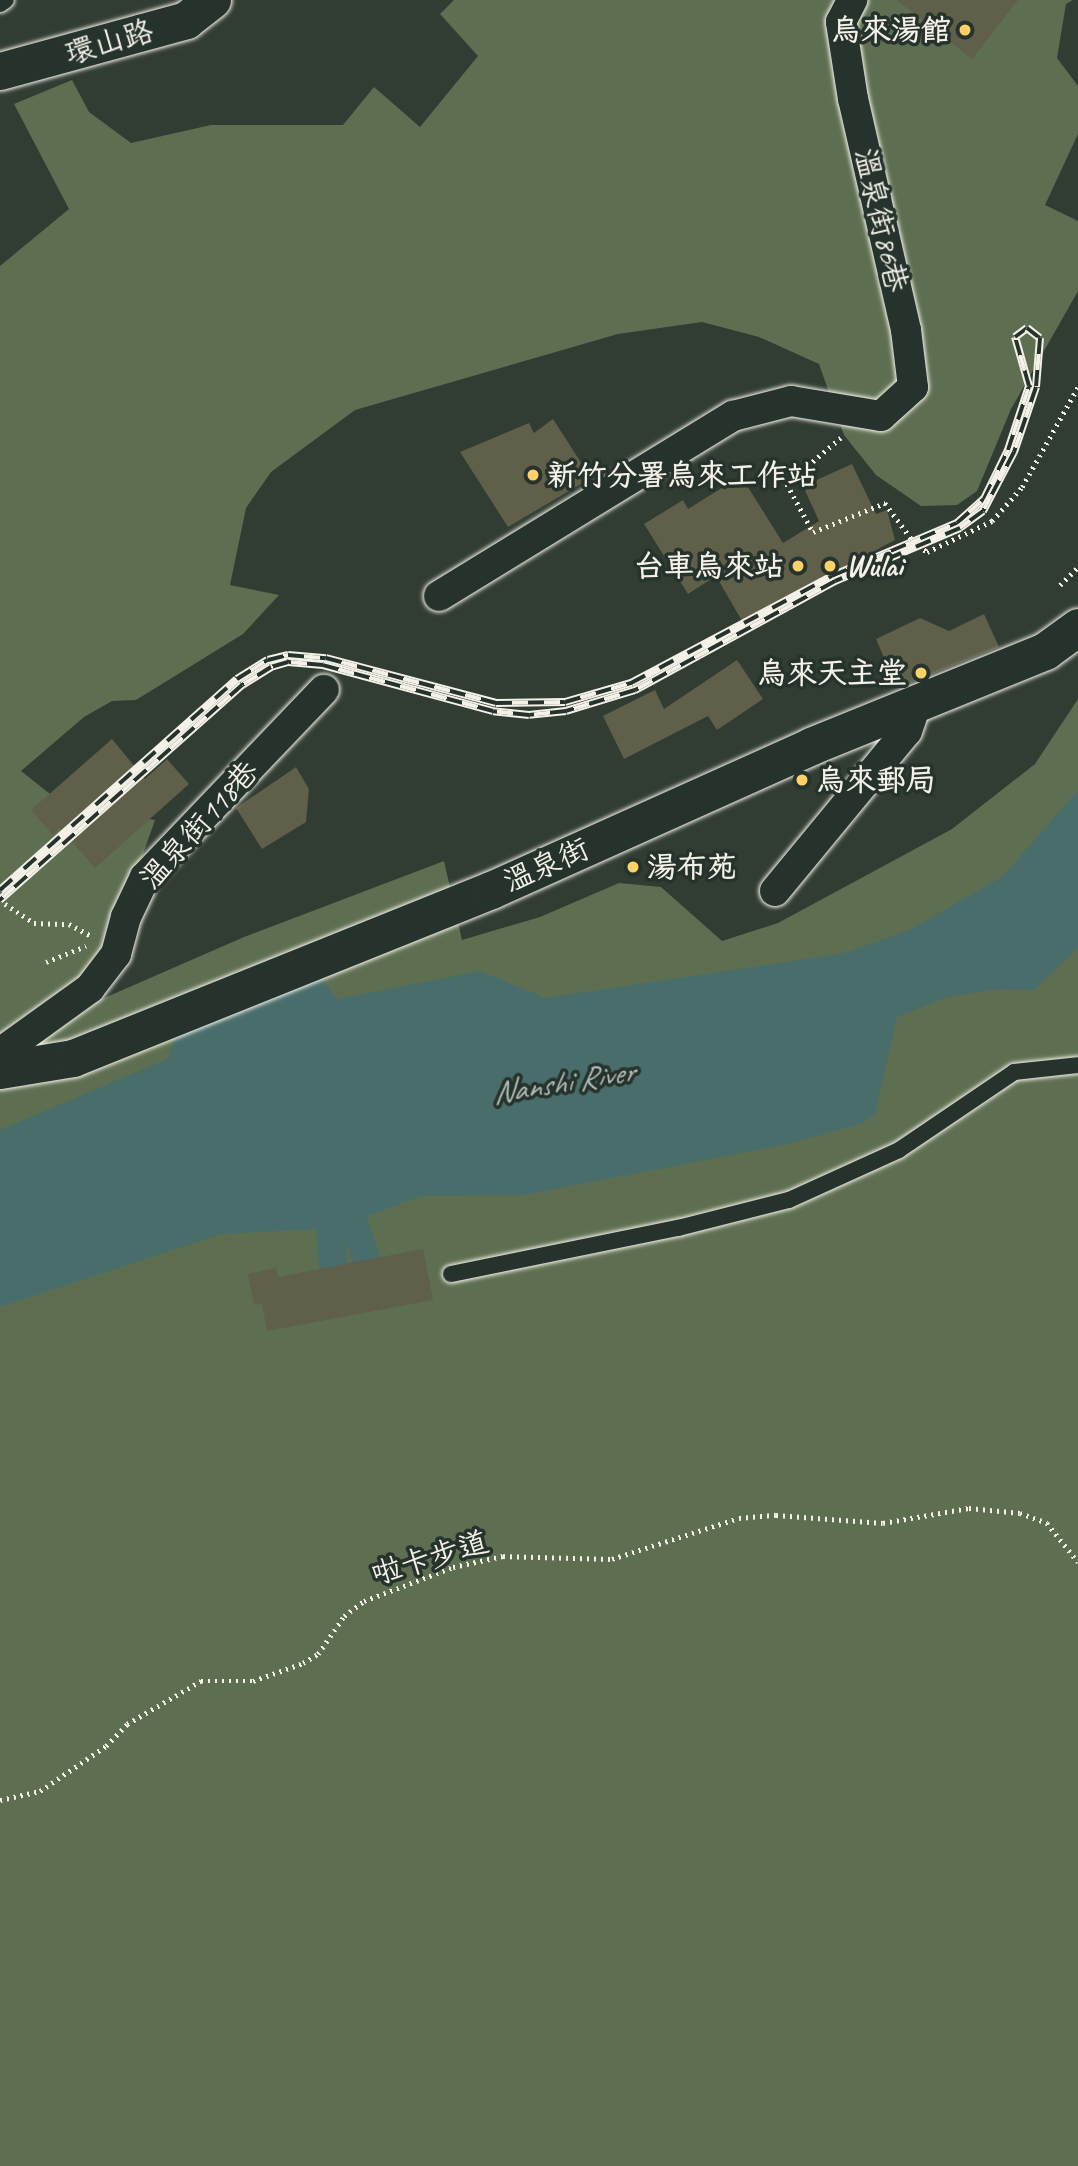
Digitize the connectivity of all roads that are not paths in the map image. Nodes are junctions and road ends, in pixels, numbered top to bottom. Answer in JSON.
{"nodes":[{"id":1,"x":6,"y":0,"type":"edge"},
{"id":2,"x":212,"y":0,"type":"edge"},
{"id":3,"x":852,"y":0,"type":"edge"},
{"id":4,"x":0,"y":4,"type":"edge"},
{"id":5,"x":0,"y":71,"type":"edge"},
{"id":6,"x":439,"y":596,"type":"dead end"},
{"id":7,"x":1078,"y":627,"type":"edge"},
{"id":8,"x":324,"y":690,"type":"dead end"},
{"id":9,"x":917,"y":702,"type":"junction"},
{"id":10,"x":775,"y":891,"type":"dead end"},
{"id":11,"x":0,"y":1052,"type":"edge"},
{"id":12,"x":1078,"y":1065,"type":"edge"},
{"id":13,"x":0,"y":1070,"type":"edge"},
{"id":14,"x":451,"y":1274,"type":"dead end"}],
"edges":[{"from":1,"to":4,"type":"lane"},
{"from":2,"to":5,"type":"street","name":"環山路"},
{"from":3,"to":6,"type":"street","name":"溫泉街86巷"},
{"from":7,"to":9,"type":"street","name":"溫泉街"},
{"from":8,"to":11,"type":"street","name":"溫泉街118巷"},
{"from":9,"to":10,"type":"street"},
{"from":9,"to":13,"type":"street","name":"溫泉街"},
{"from":12,"to":14,"type":"lane"}]}
